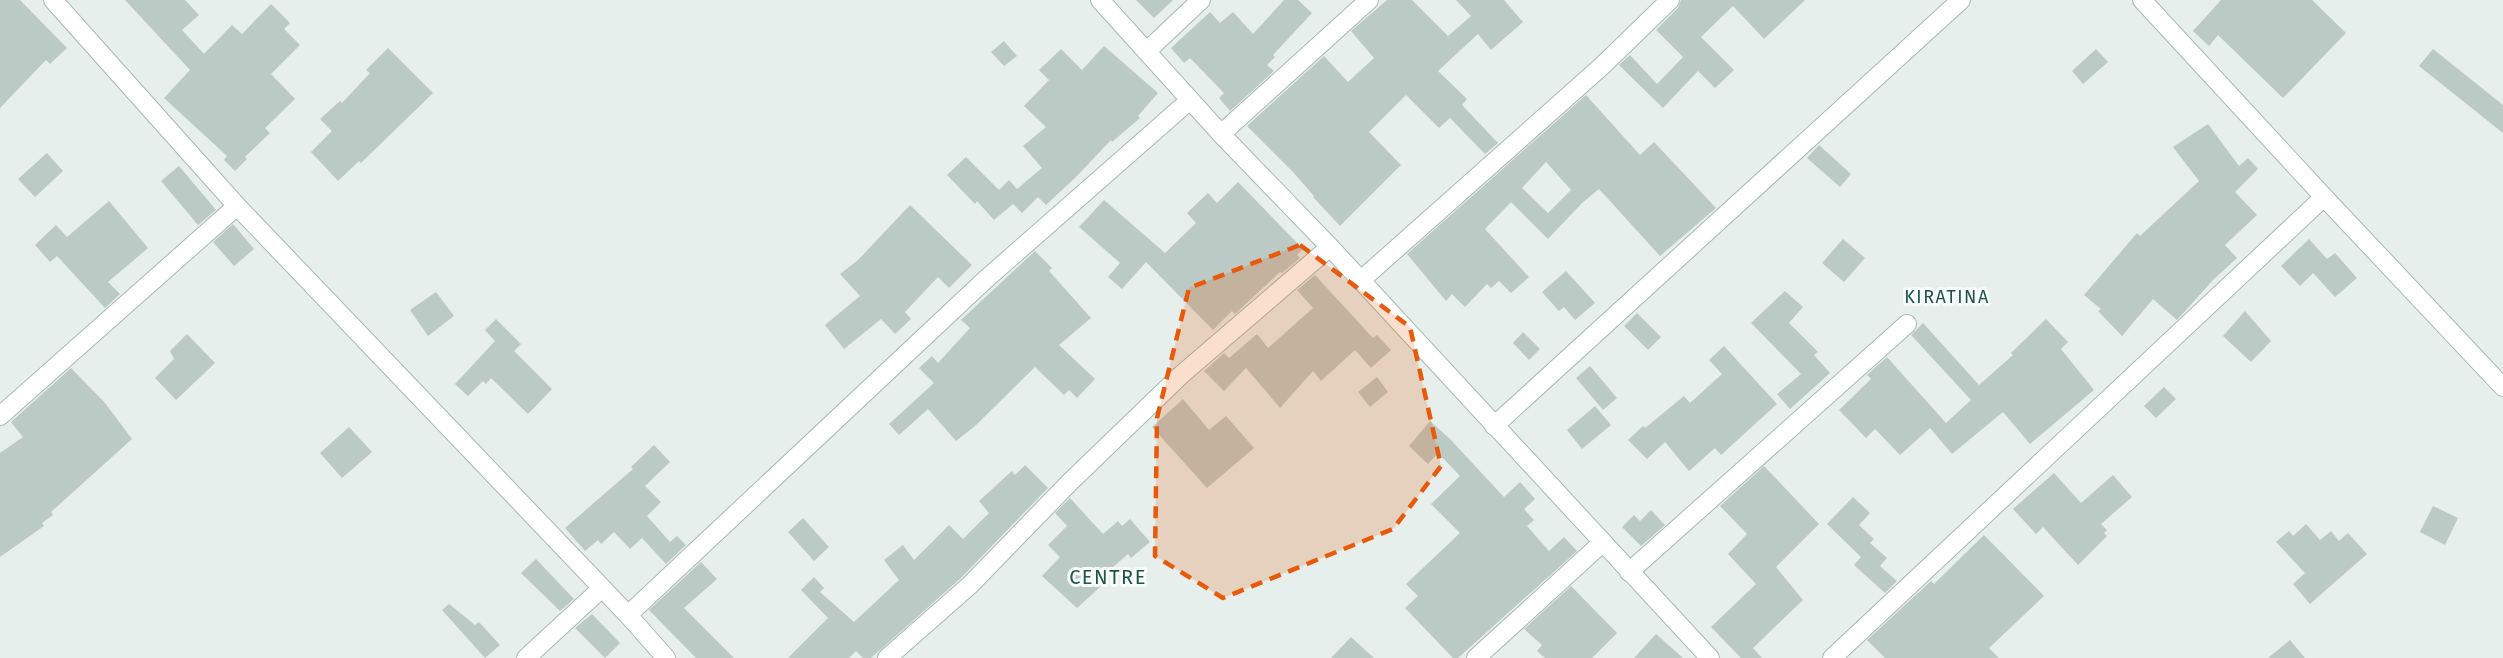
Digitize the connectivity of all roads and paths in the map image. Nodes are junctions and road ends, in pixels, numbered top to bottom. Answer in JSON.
{"nodes":[{"id":1,"x":53,"y":0,"type":"edge"},
{"id":2,"x":1100,"y":0,"type":"edge"},
{"id":3,"x":1201,"y":0,"type":"edge"},
{"id":4,"x":1369,"y":0,"type":"edge"},
{"id":5,"x":1670,"y":0,"type":"edge"},
{"id":6,"x":1961,"y":0,"type":"edge"},
{"id":7,"x":2142,"y":0,"type":"edge"},
{"id":8,"x":1147,"y":51,"type":"junction"},
{"id":9,"x":1190,"y":100,"type":"junction"},
{"id":10,"x":1221,"y":134,"type":"junction"},
{"id":11,"x":2324,"y":198,"type":"junction"},
{"id":12,"x":237,"y":206,"type":"junction"},
{"id":13,"x":1330,"y":247,"type":"junction"},
{"id":14,"x":1360,"y":281,"type":"junction"},
{"id":15,"x":1907,"y":324,"type":"dead end"},
{"id":16,"x":2503,"y":387,"type":"edge"},
{"id":17,"x":0,"y":416,"type":"edge"},
{"id":18,"x":1494,"y":426,"type":"junction"},
{"id":19,"x":1602,"y":543,"type":"junction"},
{"id":20,"x":1629,"y":572,"type":"junction"},
{"id":21,"x":602,"y":588,"type":"junction"},
{"id":22,"x":628,"y":615,"type":"junction"},
{"id":23,"x":526,"y":658,"type":"edge"},
{"id":24,"x":666,"y":658,"type":"edge"},
{"id":25,"x":887,"y":658,"type":"edge"},
{"id":26,"x":1476,"y":658,"type":"edge"},
{"id":27,"x":1710,"y":658,"type":"edge"},
{"id":28,"x":1832,"y":658,"type":"edge"}],
"edges":[{"from":1,"to":12,"type":"street"},
{"from":2,"to":8,"type":"street"},
{"from":3,"to":8,"type":"street"},
{"from":4,"to":10,"type":"street"},
{"from":5,"to":14,"type":"street"},
{"from":6,"to":18,"type":"street"},
{"from":7,"to":11,"type":"street"},
{"from":8,"to":9,"type":"street"},
{"from":9,"to":10,"type":"street"},
{"from":9,"to":22,"type":"street"},
{"from":10,"to":13,"type":"street"},
{"from":11,"to":16,"type":"street"},
{"from":11,"to":28,"type":"street"},
{"from":12,"to":17,"type":"street"},
{"from":12,"to":21,"type":"street"},
{"from":13,"to":14,"type":"street"},
{"from":13,"to":25,"type":"street"},
{"from":14,"to":18,"type":"street"},
{"from":15,"to":20,"type":"street"},
{"from":18,"to":19,"type":"street"},
{"from":19,"to":20,"type":"street"},
{"from":19,"to":26,"type":"street"},
{"from":20,"to":27,"type":"street"},
{"from":21,"to":22,"type":"street"},
{"from":21,"to":23,"type":"street"},
{"from":22,"to":24,"type":"street"}]}
